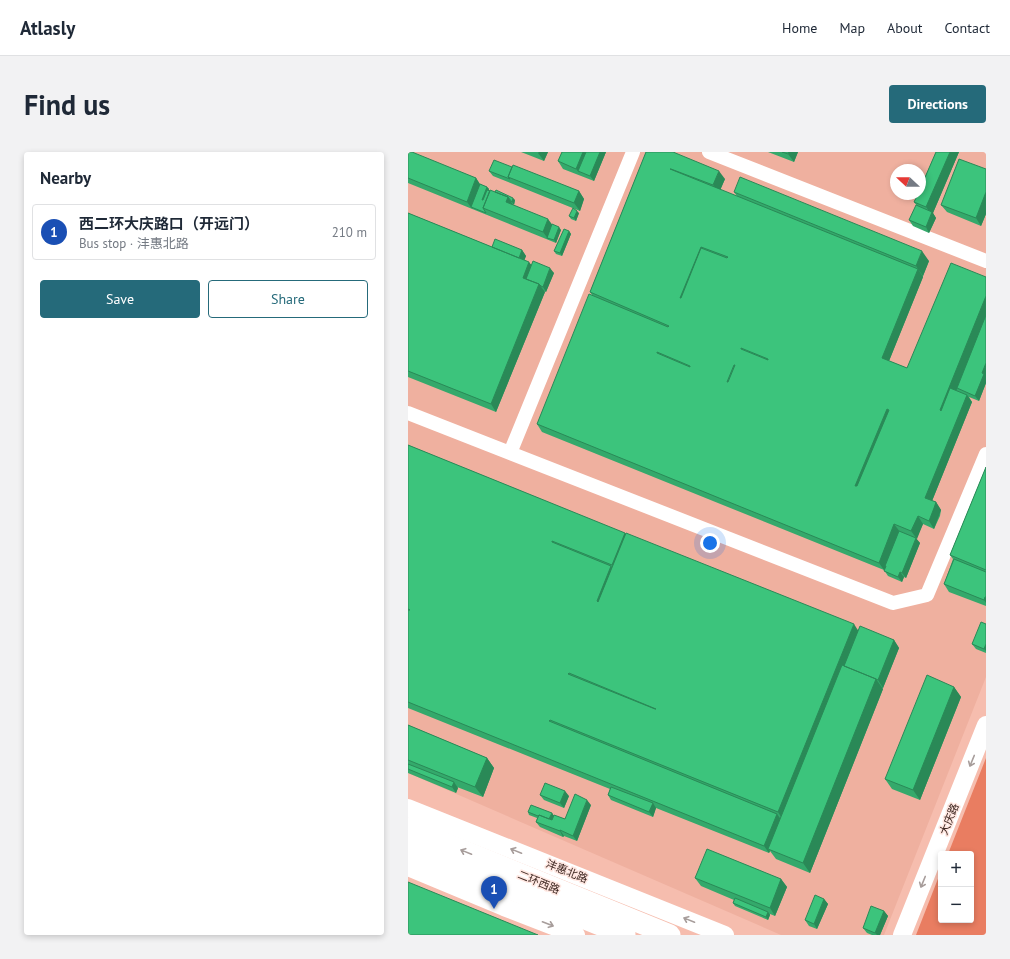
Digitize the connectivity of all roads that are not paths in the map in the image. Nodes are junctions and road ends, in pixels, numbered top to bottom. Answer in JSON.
{"nodes":[{"id":1,"x":633,"y":152,"type":"edge"},
{"id":2,"x":709,"y":152,"type":"edge"},
{"id":3,"x":986,"y":261,"type":"edge"},
{"id":4,"x":408,"y":413,"type":"edge"},
{"id":5,"x":510,"y":453,"type":"junction"},
{"id":6,"x":986,"y":454,"type":"edge"},
{"id":7,"x":986,"y":725,"type":"edge"},
{"id":8,"x":408,"y":808,"type":"edge"},
{"id":9,"x":408,"y":828,"type":"edge"},
{"id":10,"x":408,"y":848,"type":"edge"},
{"id":11,"x":545,"y":863,"type":"junction"},
{"id":12,"x":408,"y":867,"type":"edge"},
{"id":13,"x":535,"y":887,"type":"junction"},
{"id":14,"x":523,"y":914,"type":"junction"},
{"id":15,"x":576,"y":935,"type":"edge"},
{"id":16,"x":625,"y":935,"type":"edge"},
{"id":17,"x":653,"y":935,"type":"edge"},
{"id":18,"x":670,"y":935,"type":"edge"},
{"id":19,"x":725,"y":935,"type":"edge"},
{"id":20,"x":902,"y":935,"type":"edge"}],
"edges":[{"from":1,"to":5,"type":"street"},
{"from":2,"to":3,"type":"street"},
{"from":4,"to":5,"type":"street"},
{"from":5,"to":6,"type":"street"},
{"from":7,"to":20,"type":"main road","name":"大庆路","one_way":true},
{"from":11,"to":8,"type":"main road","name":"沣惠北路","one_way":true},
{"from":18,"to":9,"type":"highway","name":"二环西路","one_way":true},
{"from":10,"to":16,"type":"highway","name":"二环西路"},
{"from":11,"to":13,"type":"street"},
{"from":19,"to":11,"type":"main road","name":"沣惠北路","one_way":true},
{"from":12,"to":14,"type":"main road"},
{"from":13,"to":14,"type":"street"},
{"from":13,"to":17,"type":"street"},
{"from":14,"to":15,"type":"main road","one_way":true}]}
